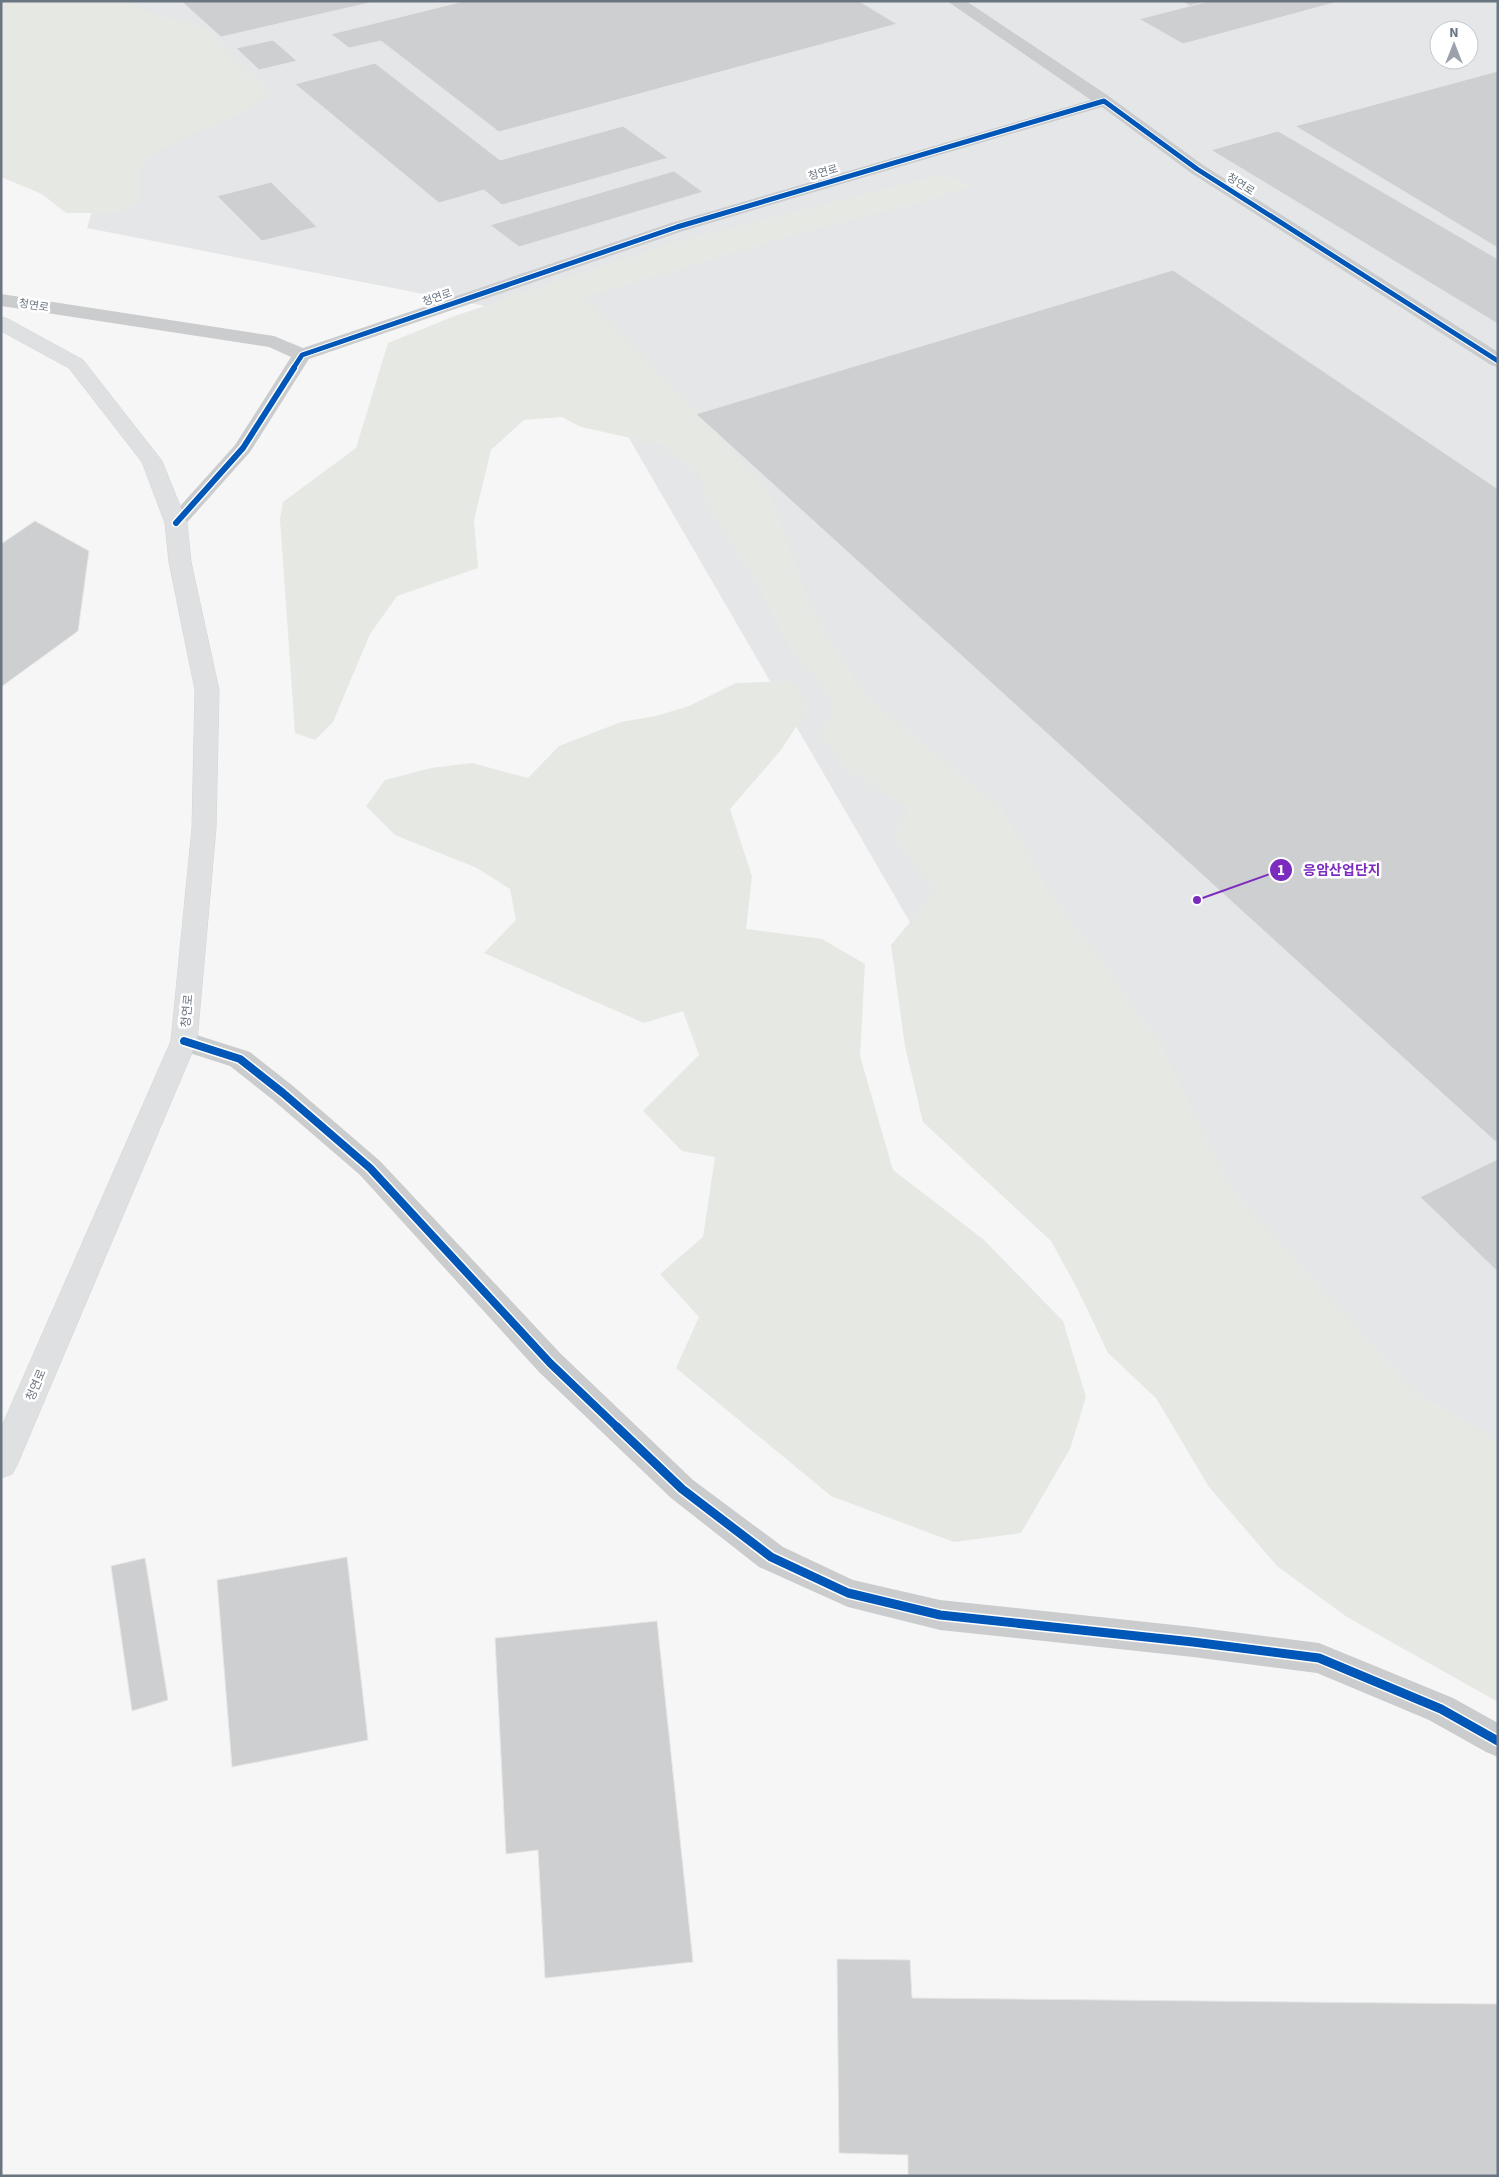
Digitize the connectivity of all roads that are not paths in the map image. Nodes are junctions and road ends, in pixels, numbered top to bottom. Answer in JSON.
{"nodes":[{"id":1,"x":955,"y":1,"type":"edge"},
{"id":2,"x":1104,"y":101,"type":"junction"},
{"id":3,"x":1,"y":300,"type":"edge"},
{"id":4,"x":1,"y":323,"type":"edge"},
{"id":5,"x":302,"y":355,"type":"junction"},
{"id":6,"x":1498,"y":362,"type":"edge"},
{"id":7,"x":176,"y":522,"type":"junction"},
{"id":8,"x":184,"y":1041,"type":"junction"},
{"id":9,"x":1,"y":1465,"type":"edge"},
{"id":10,"x":1498,"y":1741,"type":"edge"}],
"edges":[{"from":1,"to":2,"type":"street","name":"청연로"},
{"from":2,"to":5,"type":"street","name":"청연로"},
{"from":2,"to":6,"type":"street","name":"청연로"},
{"from":3,"to":5,"type":"street","name":"청연로"},
{"from":4,"to":7,"type":"main road","name":"청연로"},
{"from":5,"to":7,"type":"street"},
{"from":7,"to":8,"type":"main road","name":"청연로"},
{"from":8,"to":9,"type":"main road","name":"청연로"},
{"from":8,"to":10,"type":"street"}]}
